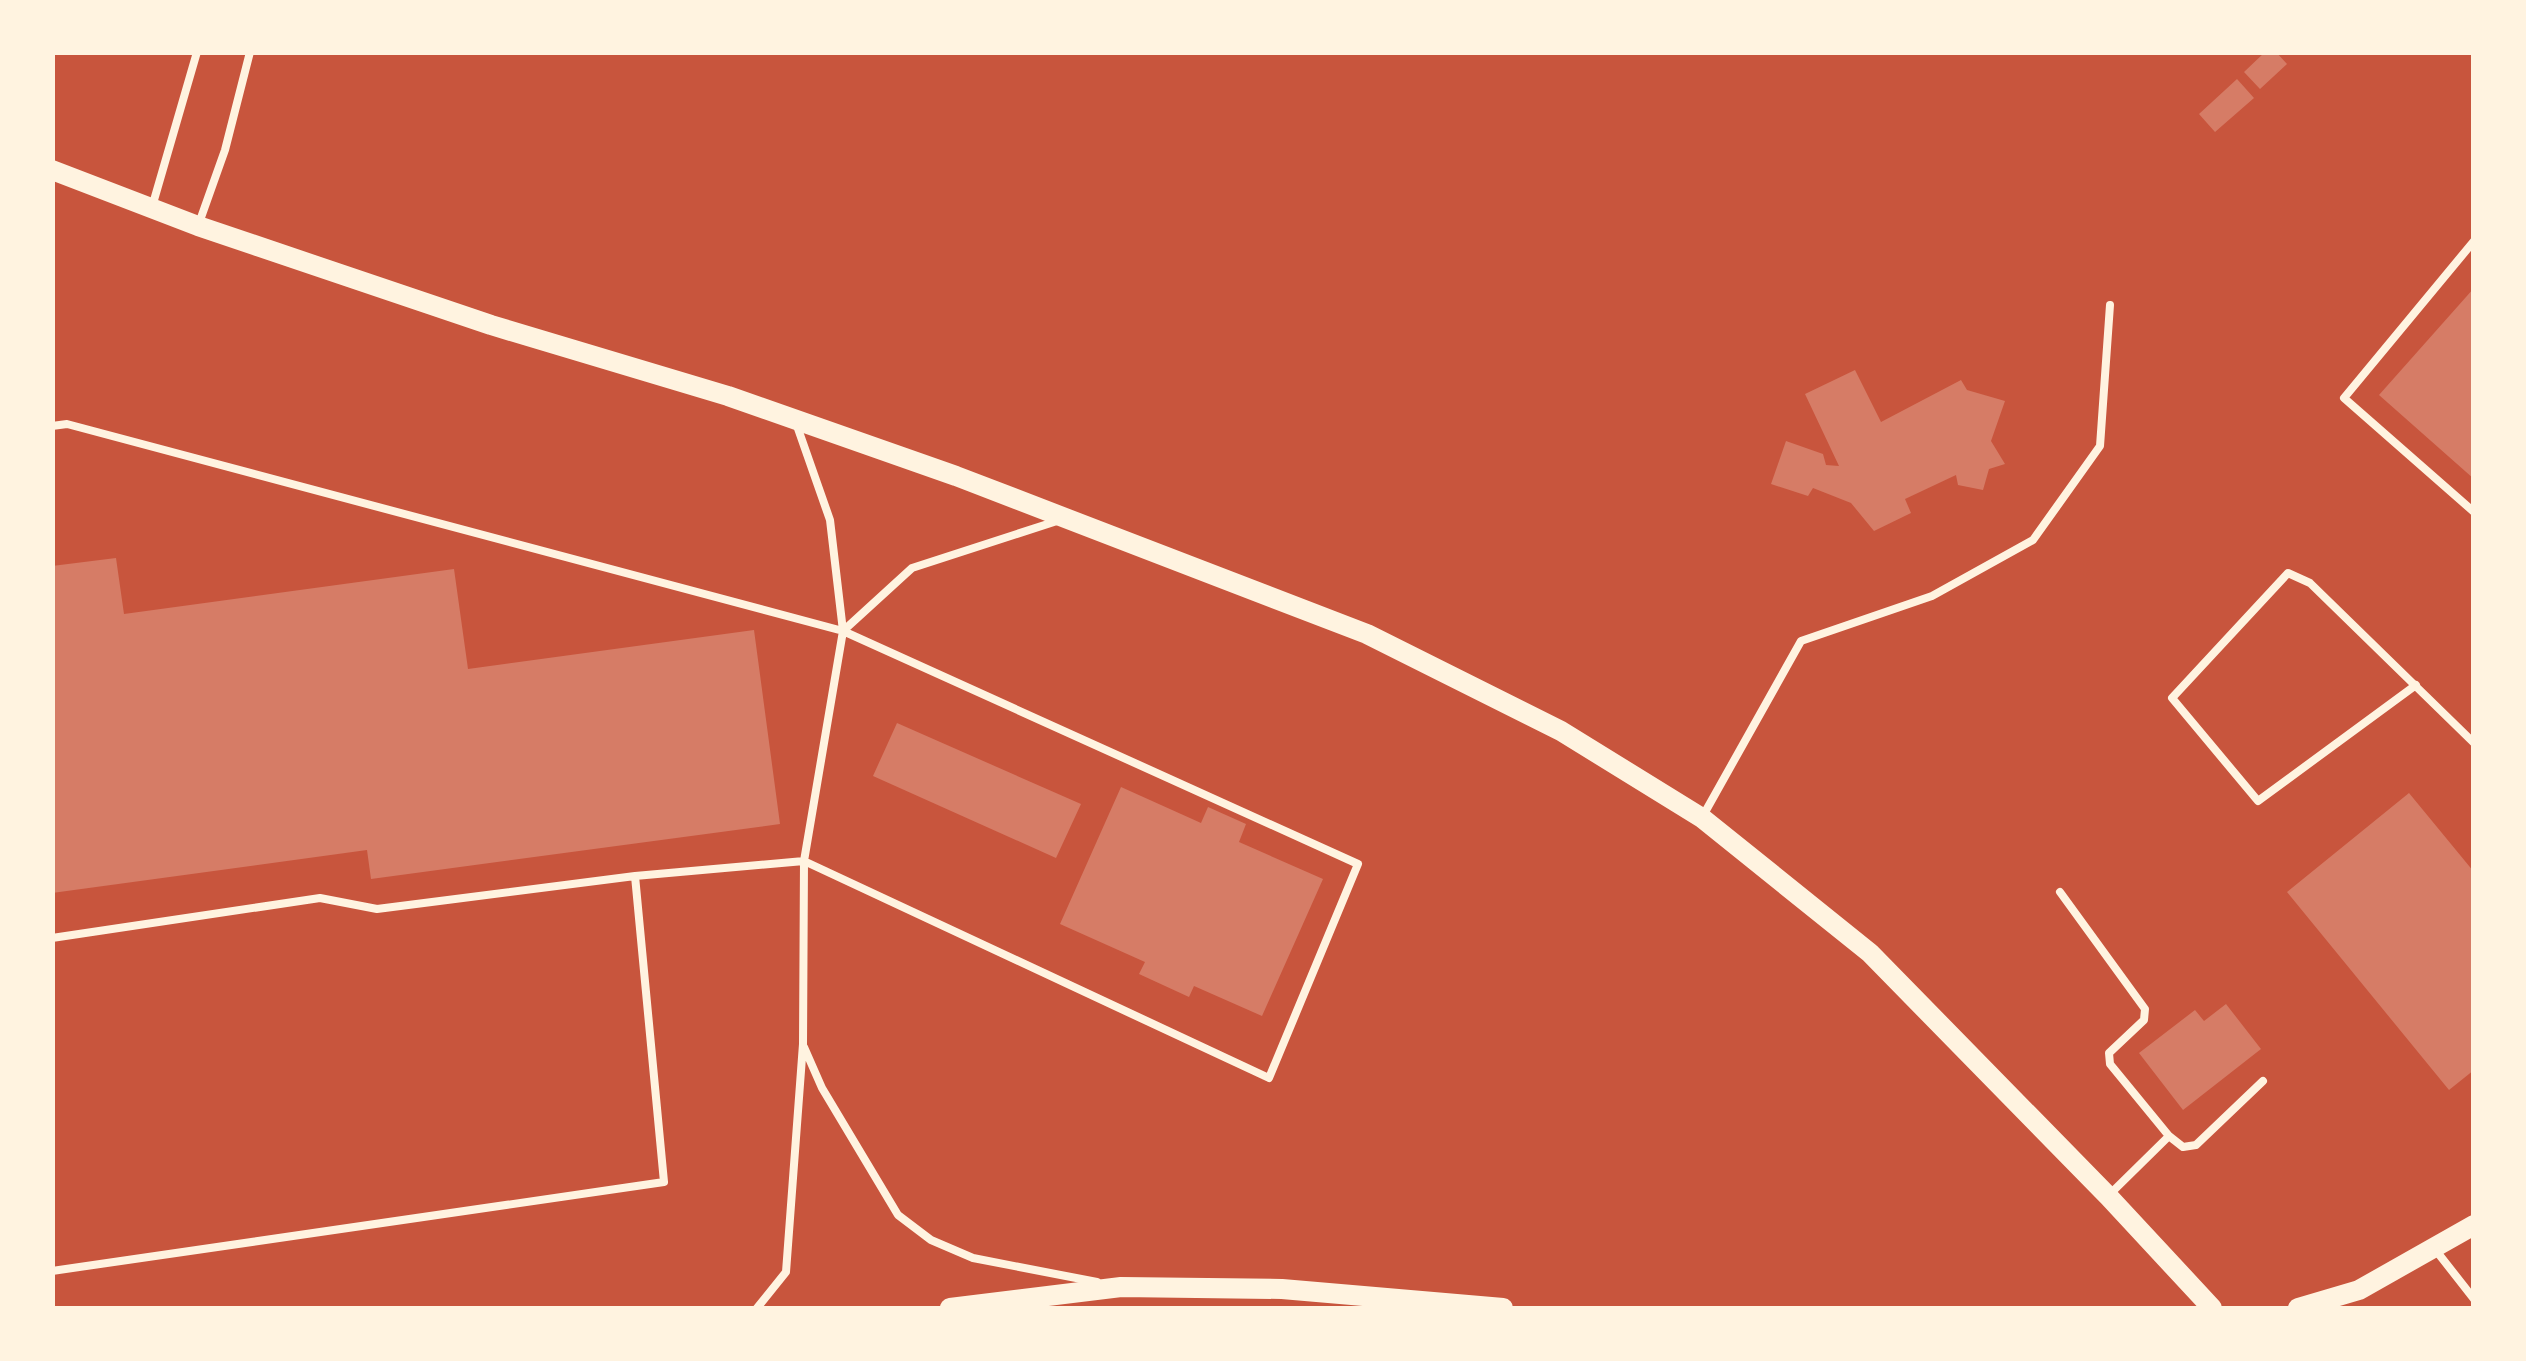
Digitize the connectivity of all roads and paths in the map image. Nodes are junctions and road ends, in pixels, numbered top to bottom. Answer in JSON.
{"nodes":[{"id":1,"x":197,"y":52,"type":"edge"},
{"id":2,"x":250,"y":52,"type":"edge"},
{"id":3,"x":52,"y":170,"type":"edge"},
{"id":4,"x":152,"y":208,"type":"junction"},
{"id":5,"x":198,"y":226,"type":"junction"},
{"id":6,"x":2474,"y":242,"type":"edge"},
{"id":7,"x":2110,"y":305,"type":"dead end"},
{"id":8,"x":795,"y":419,"type":"junction"},
{"id":9,"x":52,"y":426,"type":"edge"},
{"id":10,"x":2474,"y":512,"type":"edge"},
{"id":11,"x":1067,"y":518,"type":"junction"},
{"id":12,"x":843,"y":631,"type":"junction"},
{"id":13,"x":2416,"y":685,"type":"junction"},
{"id":14,"x":2474,"y":742,"type":"edge"},
{"id":15,"x":1702,"y":818,"type":"junction"},
{"id":16,"x":804,"y":861,"type":"junction"},
{"id":17,"x":635,"y":876,"type":"junction"},
{"id":18,"x":2060,"y":892,"type":"dead end"},
{"id":19,"x":52,"y":938,"type":"edge"},
{"id":20,"x":803,"y":1044,"type":"junction"},
{"id":21,"x":2263,"y":1081,"type":"dead end"},
{"id":22,"x":2169,"y":1136,"type":"junction"},
{"id":23,"x":2108,"y":1196,"type":"junction"},
{"id":24,"x":2474,"y":1225,"type":"edge"},
{"id":25,"x":2434,"y":1248,"type":"junction"},
{"id":26,"x":52,"y":1270,"type":"edge"},
{"id":27,"x":1121,"y":1287,"type":"junction"},
{"id":28,"x":2474,"y":1299,"type":"edge"},
{"id":29,"x":757,"y":1308,"type":"edge"},
{"id":30,"x":950,"y":1308,"type":"edge"},
{"id":31,"x":1503,"y":1308,"type":"edge"},
{"id":32,"x":2212,"y":1308,"type":"edge"},
{"id":33,"x":2298,"y":1308,"type":"edge"}],
"edges":[{"from":1,"to":4,"type":"lane"},
{"from":2,"to":5,"type":"lane"},
{"from":3,"to":4,"type":"main road"},
{"from":4,"to":5,"type":"main road"},
{"from":5,"to":8,"type":"main road"},
{"from":6,"to":10,"type":"lane"},
{"from":7,"to":15,"type":"lane"},
{"from":8,"to":11,"type":"main road"},
{"from":8,"to":12,"type":"lane"},
{"from":9,"to":12,"type":"lane"},
{"from":11,"to":12,"type":"lane"},
{"from":11,"to":15,"type":"main road"},
{"from":12,"to":16,"type":"lane"},
{"from":12,"to":16,"type":"lane"},
{"from":13,"to":13,"type":"lane"},
{"from":13,"to":14,"type":"lane"},
{"from":15,"to":23,"type":"main road"},
{"from":16,"to":17,"type":"lane"},
{"from":16,"to":20,"type":"lane"},
{"from":17,"to":19,"type":"lane"},
{"from":17,"to":26,"type":"lane"},
{"from":18,"to":22,"type":"lane"},
{"from":20,"to":27,"type":"lane"},
{"from":20,"to":29,"type":"lane"},
{"from":21,"to":22,"type":"lane"},
{"from":22,"to":23,"type":"lane"},
{"from":23,"to":32,"type":"main road"},
{"from":24,"to":25,"type":"main road"},
{"from":25,"to":28,"type":"lane"},
{"from":25,"to":33,"type":"main road"},
{"from":27,"to":30,"type":"main road"},
{"from":27,"to":31,"type":"main road"}]}
